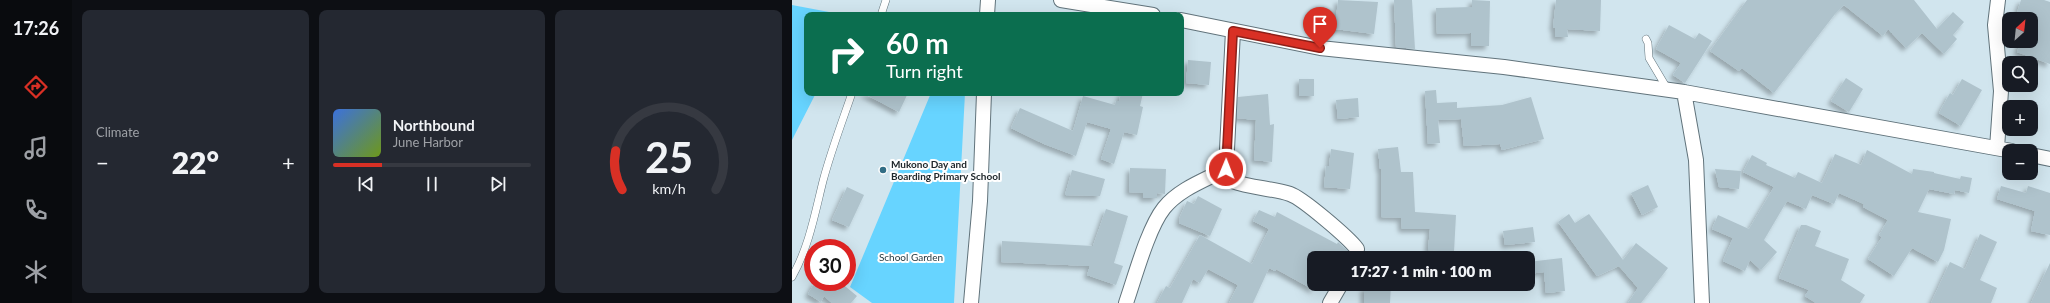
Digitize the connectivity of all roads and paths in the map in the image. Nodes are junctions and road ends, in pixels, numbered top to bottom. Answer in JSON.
{"nodes":[{"id":1,"x":886,"y":0,"type":"edge"},
{"id":2,"x":988,"y":0,"type":"edge"},
{"id":3,"x":1061,"y":0,"type":"edge"},
{"id":4,"x":1998,"y":0,"type":"edge"},
{"id":5,"x":882,"y":12,"type":"edge"},
{"id":6,"x":988,"y":12,"type":"edge"},
{"id":7,"x":1135,"y":12,"type":"edge"},
{"id":8,"x":1184,"y":21,"type":"edge"},
{"id":9,"x":1233,"y":31,"type":"junction"},
{"id":10,"x":1646,"y":39,"type":"dead end"},
{"id":11,"x":1641,"y":51,"type":"dead end"},
{"id":12,"x":1649,"y":58,"type":"junction"},
{"id":13,"x":1668,"y":90,"type":"junction"},
{"id":14,"x":1684,"y":92,"type":"junction"},
{"id":15,"x":851,"y":96,"type":"edge"},
{"id":16,"x":984,"y":96,"type":"edge"},
{"id":17,"x":1997,"y":148,"type":"junction"},
{"id":18,"x":2002,"y":149,"type":"edge"},
{"id":19,"x":2038,"y":156,"type":"edge"},
{"id":20,"x":2050,"y":159,"type":"edge"},
{"id":21,"x":1226,"y":169,"type":"junction"},
{"id":22,"x":1357,"y":251,"type":"edge"},
{"id":23,"x":792,"y":277,"type":"edge"},
{"id":24,"x":1337,"y":291,"type":"edge"},
{"id":25,"x":971,"y":303,"type":"edge"},
{"id":26,"x":1126,"y":303,"type":"edge"},
{"id":27,"x":1330,"y":303,"type":"edge"},
{"id":28,"x":1702,"y":303,"type":"edge"}],
"edges":[{"from":1,"to":5,"type":"lane"},
{"from":2,"to":6,"type":"street"},
{"from":3,"to":7,"type":"street"},
{"from":4,"to":17,"type":"street"},
{"from":8,"to":9,"type":"street"},
{"from":9,"to":13,"type":"street"},
{"from":9,"to":21,"type":"street"},
{"from":10,"to":12,"type":"lane"},
{"from":11,"to":12,"type":"lane"},
{"from":12,"to":13,"type":"lane"},
{"from":13,"to":14,"type":"street"},
{"from":14,"to":17,"type":"street"},
{"from":14,"to":28,"type":"street"},
{"from":15,"to":23,"type":"lane"},
{"from":16,"to":25,"type":"street"},
{"from":17,"to":18,"type":"street"},
{"from":19,"to":20,"type":"street"},
{"from":21,"to":22,"type":"street"},
{"from":21,"to":26,"type":"street"},
{"from":24,"to":27,"type":"street"}]}
